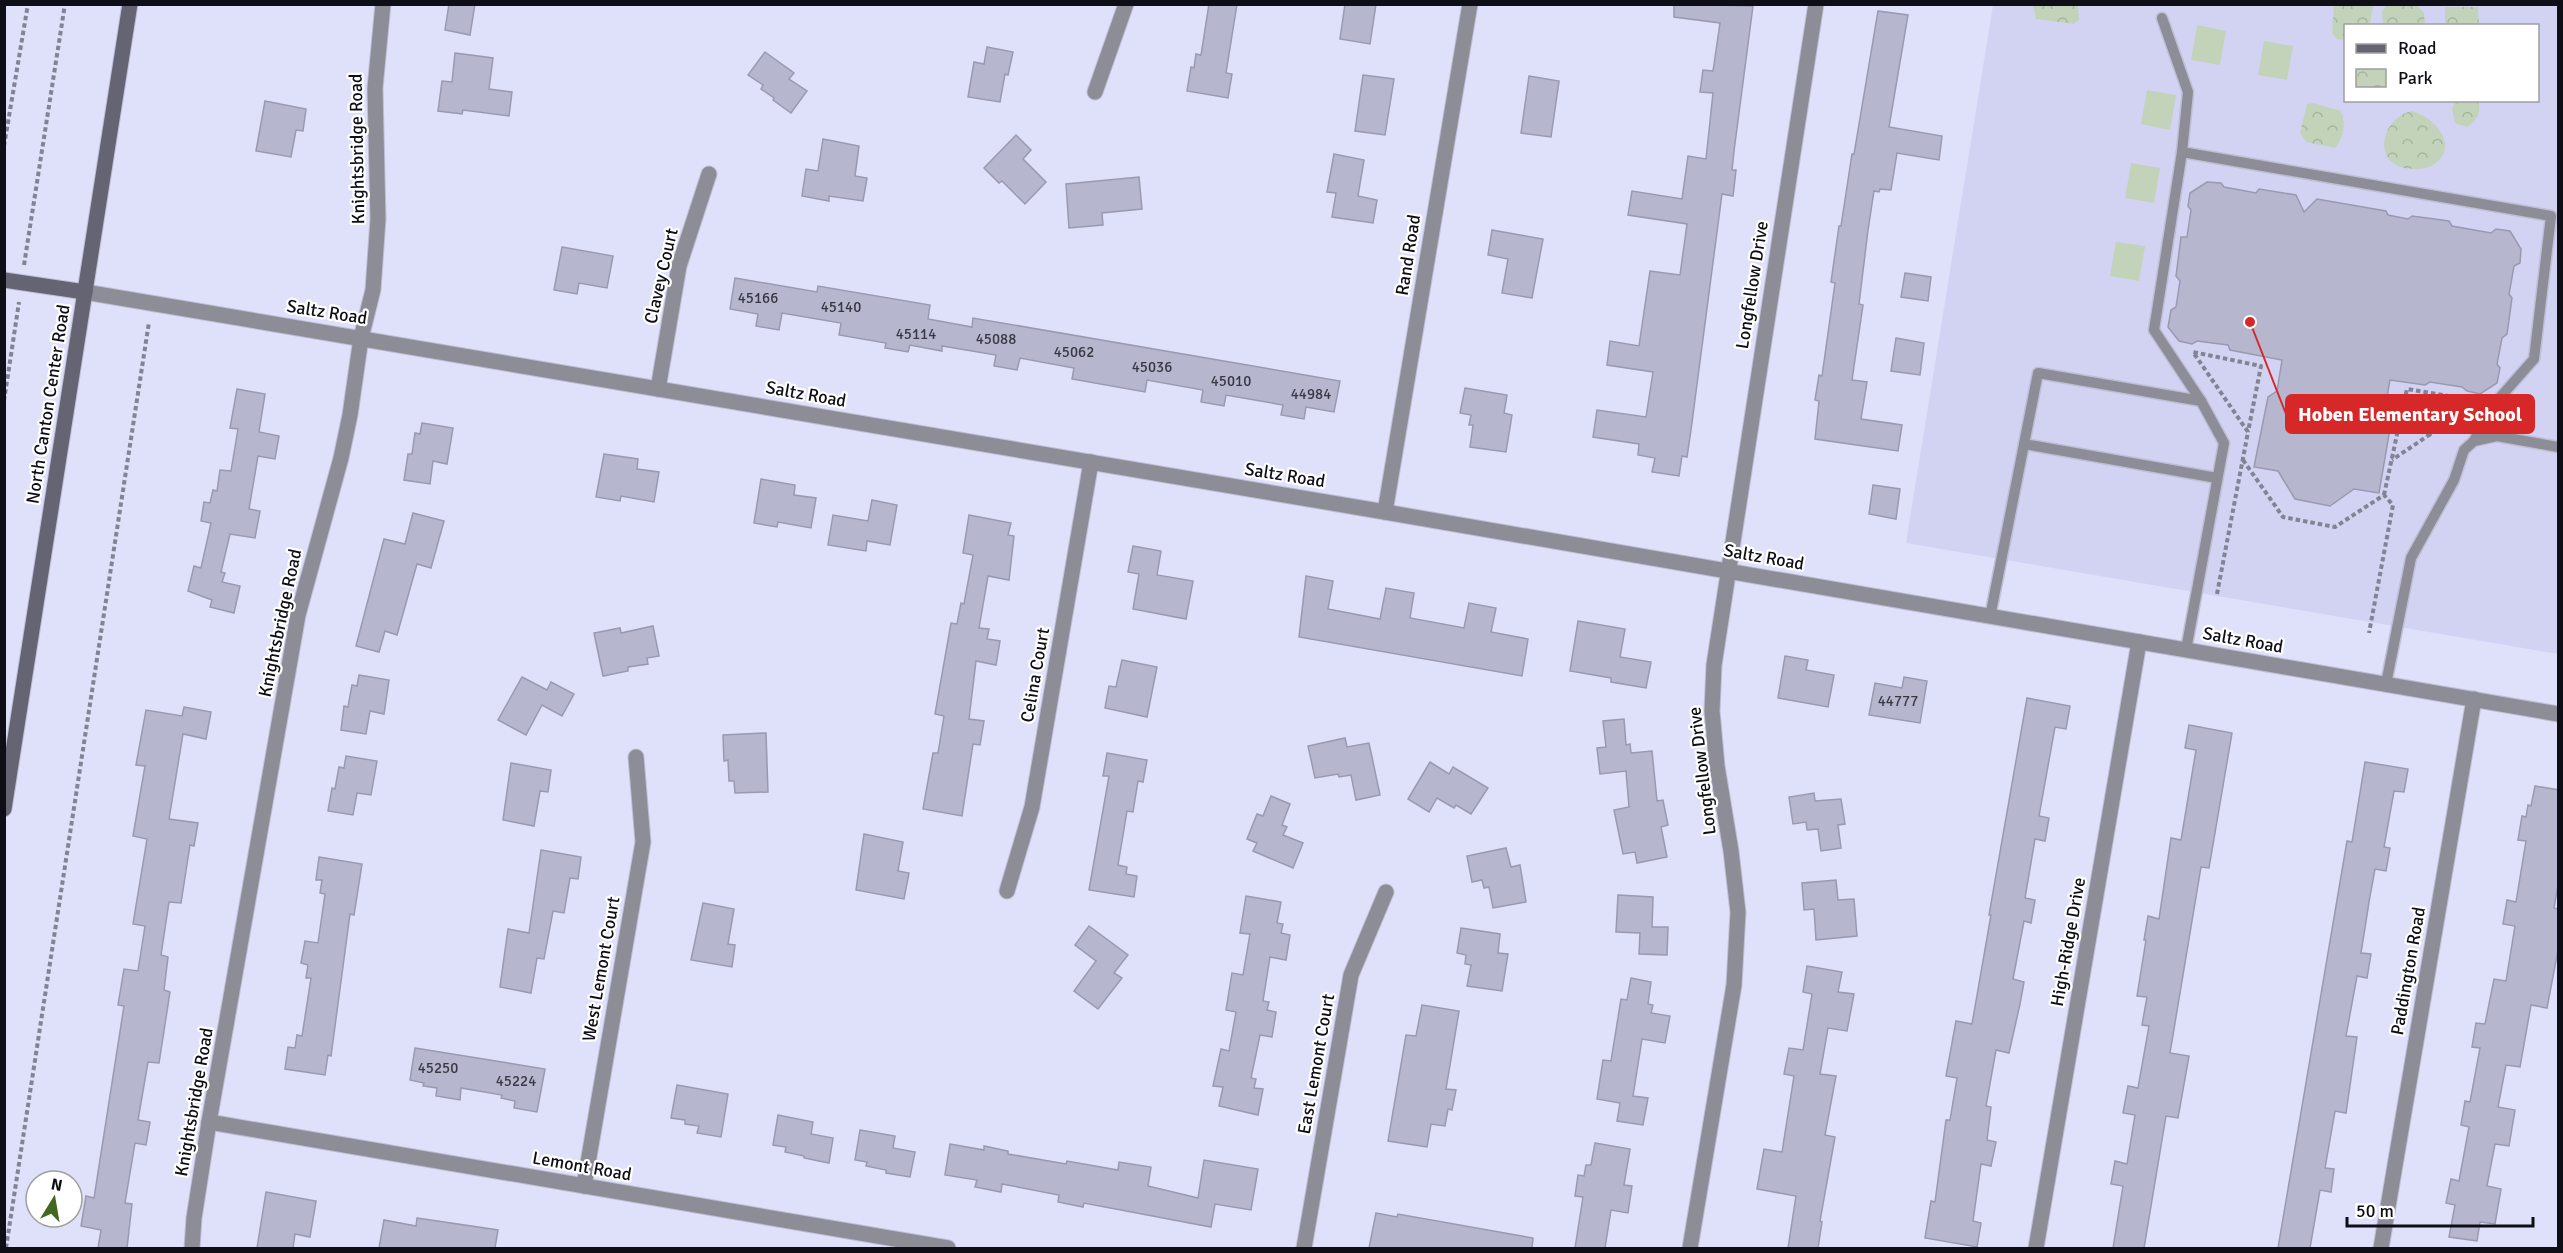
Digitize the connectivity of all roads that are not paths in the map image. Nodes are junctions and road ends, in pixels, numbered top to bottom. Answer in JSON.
{"nodes":[{"id":1,"x":130,"y":4,"type":"edge"},
{"id":2,"x":383,"y":4,"type":"edge"},
{"id":3,"x":1126,"y":4,"type":"edge"},
{"id":4,"x":1470,"y":4,"type":"edge"},
{"id":5,"x":1815,"y":4,"type":"edge"},
{"id":6,"x":2162,"y":18,"type":"dead end"},
{"id":7,"x":1095,"y":92,"type":"dead end"},
{"id":8,"x":2182,"y":152,"type":"junction"},
{"id":9,"x":708,"y":174,"type":"dead end"},
{"id":10,"x":2555,"y":217,"type":"edge"},
{"id":11,"x":4,"y":280,"type":"edge"},
{"id":12,"x":85,"y":292,"type":"junction"},
{"id":13,"x":361,"y":338,"type":"junction"},
{"id":14,"x":658,"y":389,"type":"junction"},
{"id":15,"x":2201,"y":401,"type":"junction"},
{"id":16,"x":2474,"y":441,"type":"junction"},
{"id":17,"x":2024,"y":444,"type":"junction"},
{"id":18,"x":2559,"y":447,"type":"edge"},
{"id":19,"x":1091,"y":462,"type":"junction"},
{"id":20,"x":2217,"y":478,"type":"junction"},
{"id":21,"x":1385,"y":512,"type":"junction"},
{"id":22,"x":1728,"y":571,"type":"junction"},
{"id":23,"x":1990,"y":616,"type":"junction"},
{"id":24,"x":2139,"y":642,"type":"junction"},
{"id":25,"x":2186,"y":650,"type":"junction"},
{"id":26,"x":2386,"y":684,"type":"junction"},
{"id":27,"x":2474,"y":699,"type":"junction"},
{"id":28,"x":2559,"y":714,"type":"edge"},
{"id":29,"x":636,"y":757,"type":"dead end"},
{"id":30,"x":4,"y":809,"type":"edge"},
{"id":31,"x":1007,"y":891,"type":"dead end"},
{"id":32,"x":1386,"y":892,"type":"dead end"},
{"id":33,"x":209,"y":1122,"type":"junction"},
{"id":34,"x":584,"y":1186,"type":"junction"},
{"id":35,"x":192,"y":1248,"type":"edge"},
{"id":36,"x":948,"y":1248,"type":"edge"},
{"id":37,"x":1304,"y":1248,"type":"edge"},
{"id":38,"x":1690,"y":1248,"type":"edge"},
{"id":39,"x":2036,"y":1248,"type":"edge"},
{"id":40,"x":2381,"y":1248,"type":"edge"}],
"edges":[{"from":1,"to":12,"type":"main road","name":"North Canton Center Road"},
{"from":2,"to":13,"type":"street","name":"Knightsbridge Road"},
{"from":3,"to":7,"type":"street"},
{"from":4,"to":21,"type":"street","name":"Rand Road"},
{"from":5,"to":22,"type":"street","name":"Longfellow Drive"},
{"from":6,"to":8,"type":"lane"},
{"from":8,"to":10,"type":"lane"},
{"from":8,"to":15,"type":"lane"},
{"from":9,"to":14,"type":"street","name":"Clavey Court"},
{"from":10,"to":16,"type":"lane"},
{"from":11,"to":12,"type":"main road","name":"Saltz Road"},
{"from":12,"to":13,"type":"street","name":"Saltz Road"},
{"from":12,"to":30,"type":"main road","name":"North Canton Center Road"},
{"from":13,"to":14,"type":"street","name":"Saltz Road"},
{"from":13,"to":33,"type":"street","name":"Knightsbridge Road"},
{"from":14,"to":19,"type":"street","name":"Saltz Road"},
{"from":15,"to":17,"type":"lane"},
{"from":15,"to":20,"type":"lane"},
{"from":16,"to":18,"type":"lane"},
{"from":16,"to":26,"type":"lane"},
{"from":17,"to":20,"type":"lane"},
{"from":17,"to":23,"type":"lane"},
{"from":19,"to":21,"type":"street","name":"Saltz Road"},
{"from":19,"to":31,"type":"street","name":"Celina Court"},
{"from":20,"to":25,"type":"lane"},
{"from":21,"to":22,"type":"street","name":"Saltz Road"},
{"from":22,"to":23,"type":"street","name":"Saltz Road"},
{"from":22,"to":38,"type":"street","name":"Longfellow Drive"},
{"from":23,"to":24,"type":"street","name":"Saltz Road"},
{"from":24,"to":25,"type":"street","name":"Saltz Road"},
{"from":24,"to":39,"type":"street","name":"High-Ridge Drive"},
{"from":25,"to":26,"type":"street","name":"Saltz Road"},
{"from":26,"to":27,"type":"street","name":"Saltz Road"},
{"from":27,"to":28,"type":"street","name":"Saltz Road"},
{"from":27,"to":40,"type":"street","name":"Paddington Road"},
{"from":29,"to":34,"type":"street","name":"West Lemont Court"},
{"from":32,"to":37,"type":"street","name":"East Lemont Court"},
{"from":33,"to":34,"type":"street","name":"Lemont Road"},
{"from":33,"to":35,"type":"street","name":"Knightsbridge Road"},
{"from":34,"to":36,"type":"street","name":"Lemont Road"}]}
